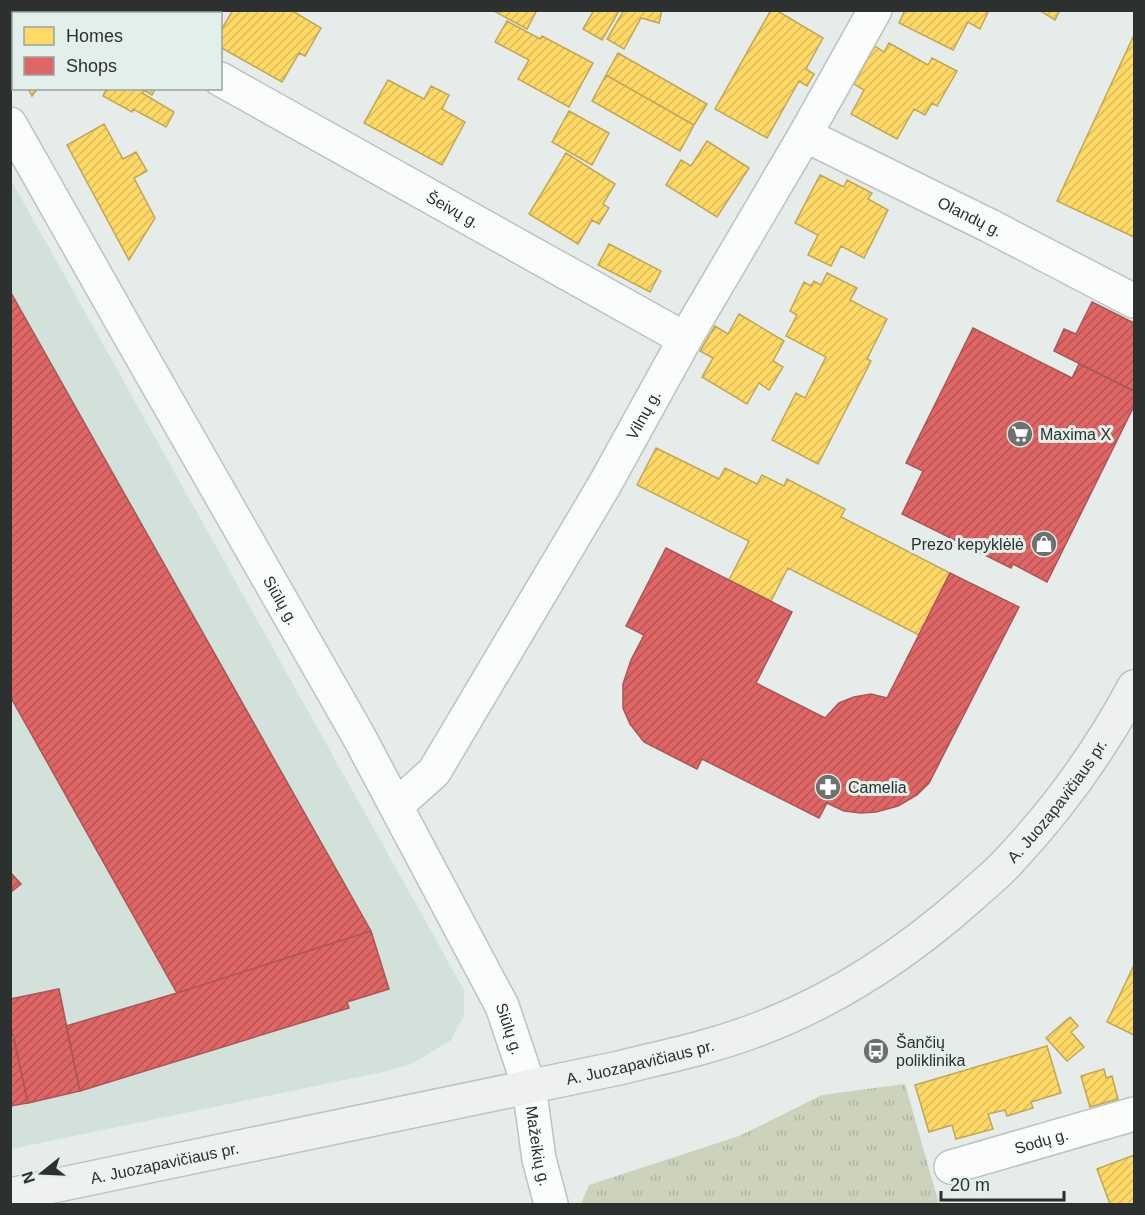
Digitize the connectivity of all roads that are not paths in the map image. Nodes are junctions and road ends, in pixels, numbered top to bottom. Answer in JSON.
{"nodes":[{"id":1,"x":873,"y":11,"type":"edge"},
{"id":2,"x":222,"y":80,"type":"edge"},
{"id":3,"x":10,"y":124,"type":"edge"},
{"id":4,"x":805,"y":135,"type":"junction"},
{"id":5,"x":1134,"y":301,"type":"edge"},
{"id":6,"x":685,"y":339,"type":"junction"},
{"id":7,"x":1134,"y":687,"type":"edge"},
{"id":8,"x":396,"y":806,"type":"junction"},
{"id":9,"x":529,"y":1086,"type":"junction"},
{"id":10,"x":1134,"y":1114,"type":"edge"},
{"id":11,"x":951,"y":1167,"type":"dead end"},
{"id":12,"x":10,"y":1195,"type":"edge"},
{"id":13,"x":551,"y":1204,"type":"edge"}],
"edges":[{"from":1,"to":4,"type":"street","name":"Vilnų g."},
{"from":2,"to":6,"type":"street","name":"Šeivų g."},
{"from":3,"to":8,"type":"street","name":"Siūlų g."},
{"from":4,"to":5,"type":"street","name":"Olandų g."},
{"from":4,"to":6,"type":"street","name":"Vilnų g."},
{"from":6,"to":8,"type":"street","name":"Vilnų g."},
{"from":7,"to":9,"type":"main road","name":"A. Juozapavičiaus pr."},
{"from":8,"to":9,"type":"street","name":"Siūlų g."},
{"from":9,"to":12,"type":"main road","name":"A. Juozapavičiaus pr."},
{"from":9,"to":13,"type":"street","name":"Mažeikių g."},
{"from":10,"to":11,"type":"street","name":"Sodų g."}]}
